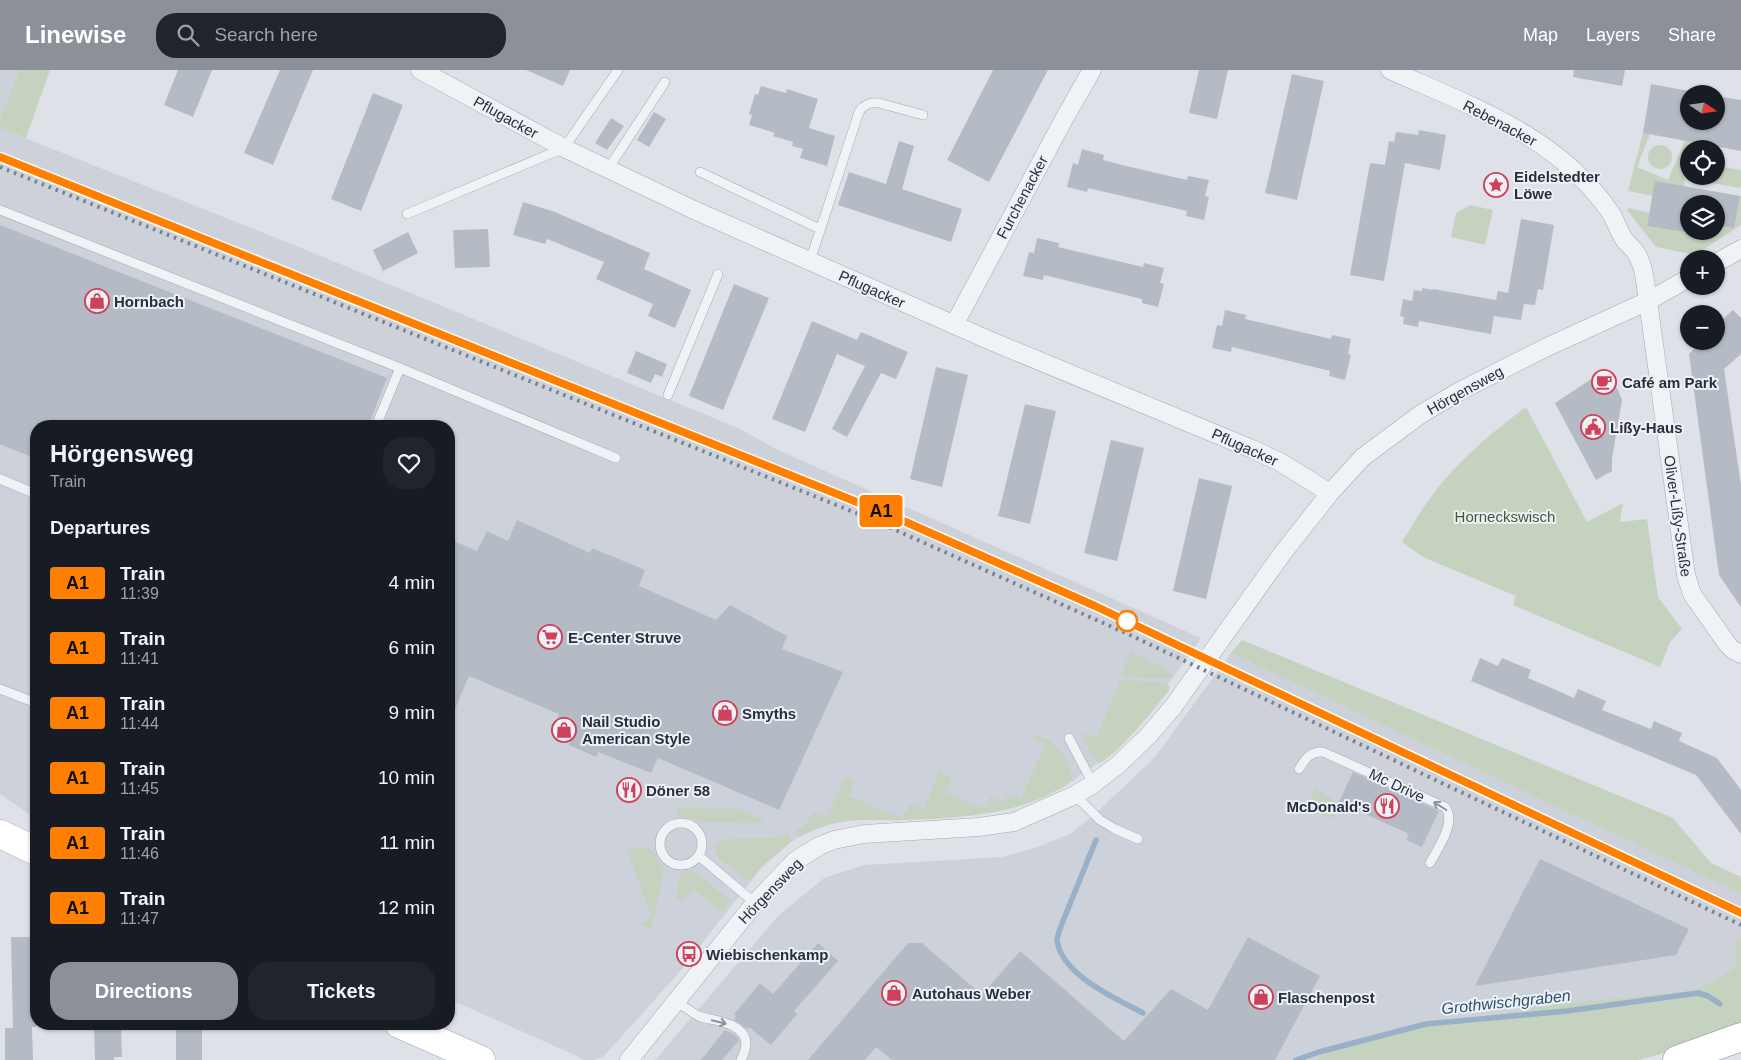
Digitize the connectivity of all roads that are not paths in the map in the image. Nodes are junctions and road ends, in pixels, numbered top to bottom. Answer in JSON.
{"nodes":[{"id":1,"x":420,"y":70,"type":"edge"},
{"id":2,"x":618,"y":70,"type":"edge"},
{"id":3,"x":1092,"y":70,"type":"edge"},
{"id":4,"x":1390,"y":70,"type":"edge"},
{"id":5,"x":665,"y":82,"type":"dead end"},
{"id":6,"x":922,"y":115,"type":"dead end"},
{"id":7,"x":564,"y":148,"type":"junction"},
{"id":8,"x":608,"y":169,"type":"junction"},
{"id":9,"x":700,"y":172,"type":"dead end"},
{"id":10,"x":0,"y":210,"type":"edge"},
{"id":11,"x":407,"y":214,"type":"dead end"},
{"id":12,"x":820,"y":229,"type":"junction"},
{"id":13,"x":1741,"y":249,"type":"edge"},
{"id":14,"x":1725,"y":258,"type":"edge"},
{"id":15,"x":810,"y":261,"type":"junction"},
{"id":16,"x":718,"y":274,"type":"dead end"},
{"id":17,"x":1680,"y":283,"type":"edge"},
{"id":18,"x":1648,"y":301,"type":"junction"},
{"id":19,"x":954,"y":325,"type":"junction"},
{"id":20,"x":400,"y":368,"type":"junction"},
{"id":21,"x":668,"y":395,"type":"dead end"},
{"id":22,"x":378,"y":420,"type":"edge"},
{"id":23,"x":616,"y":458,"type":"dead end"},
{"id":24,"x":0,"y":479,"type":"edge"},
{"id":25,"x":30,"y":492,"type":"edge"},
{"id":26,"x":1330,"y":493,"type":"junction"},
{"id":27,"x":1741,"y":654,"type":"edge"},
{"id":28,"x":0,"y":689,"type":"edge"},
{"id":29,"x":30,"y":701,"type":"edge"},
{"id":30,"x":1069,"y":738,"type":"dead end"},
{"id":31,"x":1299,"y":770,"type":"dead end"},
{"id":32,"x":1093,"y":784,"type":"junction"},
{"id":33,"x":1075,"y":795,"type":"junction"},
{"id":34,"x":0,"y":834,"type":"edge"},
{"id":35,"x":1138,"y":839,"type":"dead end"},
{"id":36,"x":30,"y":849,"type":"edge"},
{"id":37,"x":699,"y":856,"type":"junction"},
{"id":38,"x":1430,"y":863,"type":"dead end"},
{"id":39,"x":755,"y":903,"type":"junction"},
{"id":40,"x":676,"y":1001,"type":"junction"},
{"id":41,"x":413,"y":1030,"type":"edge"},
{"id":42,"x":1741,"y":1037,"type":"edge"},
{"id":43,"x":481,"y":1060,"type":"edge"},
{"id":44,"x":630,"y":1060,"type":"edge"},
{"id":45,"x":741,"y":1060,"type":"edge"},
{"id":46,"x":1677,"y":1060,"type":"edge"}],
"edges":[{"from":1,"to":7,"type":"street","name":"Pflugacker"},
{"from":2,"to":7,"type":"lane"},
{"from":3,"to":19,"type":"street","name":"Furchenacker"},
{"from":4,"to":18,"type":"street","name":"Rebenacker"},
{"from":5,"to":8,"type":"lane"},
{"from":6,"to":12,"type":"lane"},
{"from":7,"to":8,"type":"street","name":"Pflugacker"},
{"from":7,"to":11,"type":"lane"},
{"from":8,"to":15,"type":"street","name":"Pflugacker"},
{"from":9,"to":12,"type":"lane"},
{"from":10,"to":20,"type":"lane"},
{"from":12,"to":15,"type":"lane"},
{"from":13,"to":14,"type":"street"},
{"from":15,"to":19,"type":"street","name":"Pflugacker"},
{"from":16,"to":21,"type":"lane"},
{"from":17,"to":18,"type":"street","name":"Hörgensweg"},
{"from":18,"to":26,"type":"street","name":"Hörgensweg"},
{"from":18,"to":27,"type":"street","name":"Oliver-Lißy-Straße"},
{"from":19,"to":26,"type":"street","name":"Pflugacker"},
{"from":20,"to":22,"type":"lane"},
{"from":20,"to":23,"type":"lane"},
{"from":24,"to":25,"type":"lane"},
{"from":26,"to":32,"type":"street","name":"Hörgensweg"},
{"from":28,"to":29,"type":"lane"},
{"from":30,"to":32,"type":"lane"},
{"from":38,"to":31,"type":"lane","name":"Mc Drive","one_way":true},
{"from":32,"to":33,"type":"street","name":"Hörgensweg"},
{"from":33,"to":35,"type":"lane"},
{"from":33,"to":39,"type":"street","name":"Hörgensweg"},
{"from":34,"to":36,"type":"main road"},
{"from":37,"to":37,"type":"lane"},
{"from":37,"to":39,"type":"lane"},
{"from":39,"to":40,"type":"street","name":"Hörgensweg"},
{"from":40,"to":44,"type":"street","name":"Hörgensweg"},
{"from":40,"to":45,"type":"lane","one_way":true},
{"from":41,"to":43,"type":"main road"},
{"from":42,"to":46,"type":"main road"}]}
